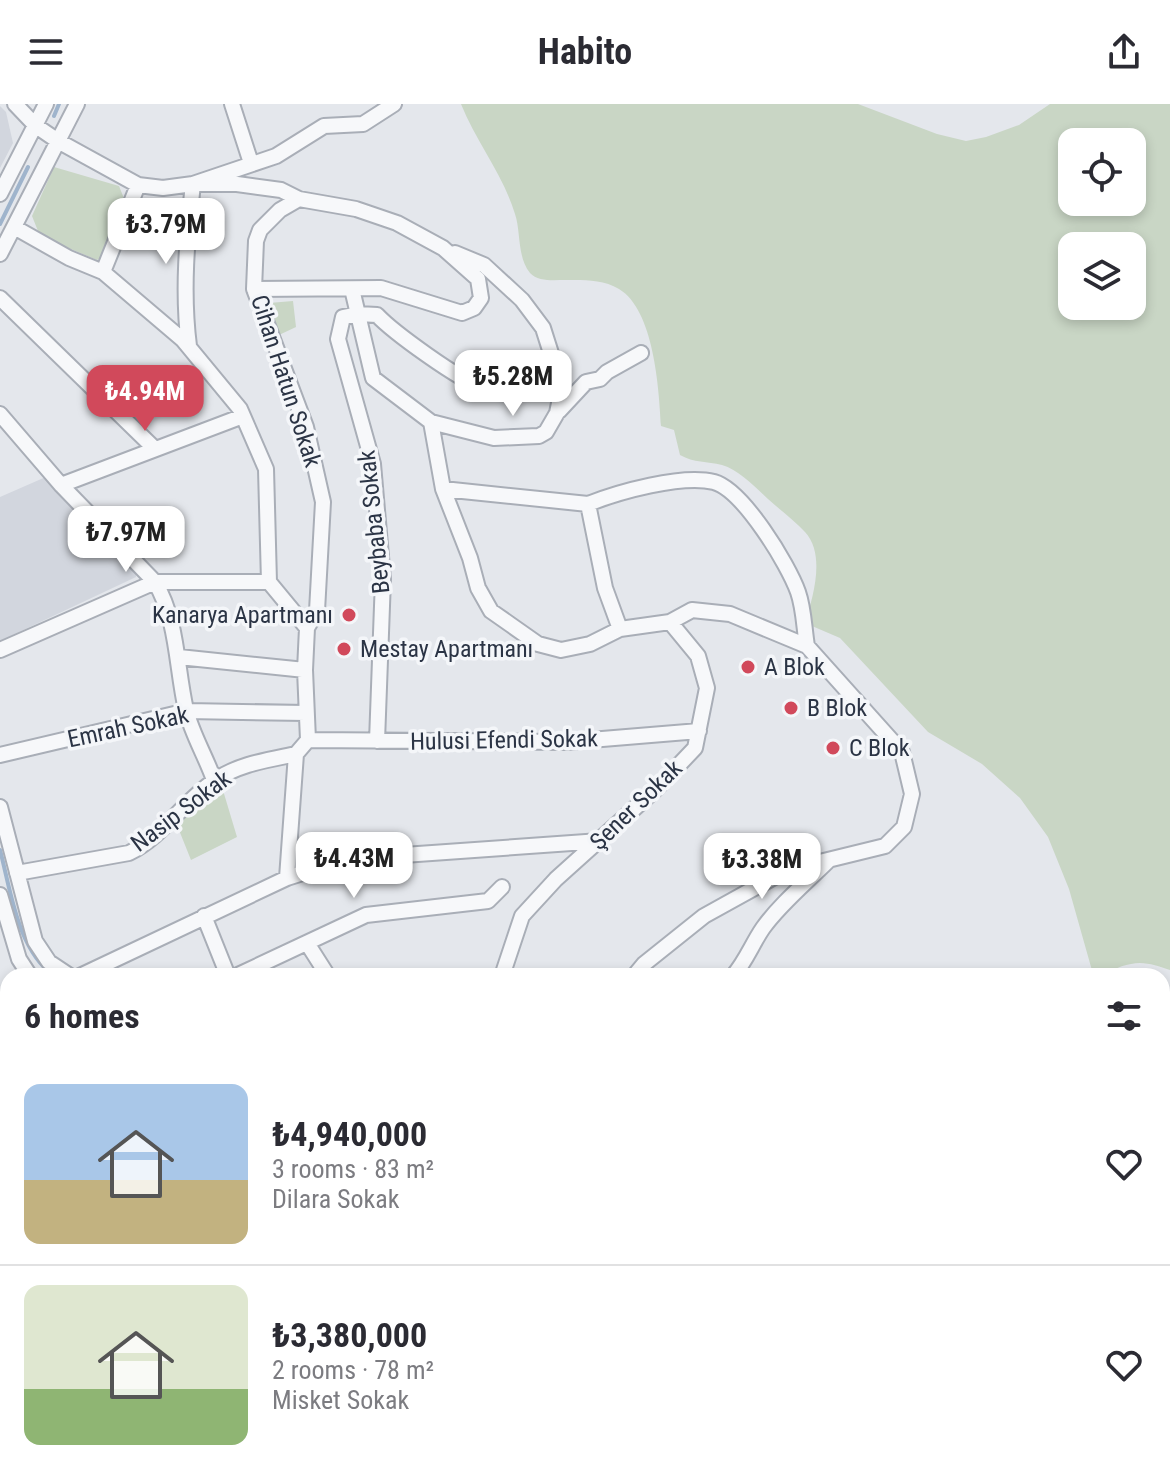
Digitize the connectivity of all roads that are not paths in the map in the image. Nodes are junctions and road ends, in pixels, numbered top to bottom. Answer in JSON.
{"nodes":[{"id":1,"x":15,"y":104,"type":"edge"},
{"id":2,"x":46,"y":104,"type":"edge"},
{"id":3,"x":77,"y":104,"type":"edge"},
{"id":4,"x":232,"y":104,"type":"edge"},
{"id":5,"x":394,"y":104,"type":"edge"},
{"id":6,"x":36,"y":126,"type":"junction"},
{"id":7,"x":58,"y":141,"type":"junction"},
{"id":8,"x":251,"y":163,"type":"junction"},
{"id":9,"x":193,"y":184,"type":"junction"},
{"id":10,"x":138,"y":185,"type":"junction"},
{"id":11,"x":0,"y":194,"type":"edge"},
{"id":12,"x":299,"y":199,"type":"junction"},
{"id":13,"x":14,"y":227,"type":"junction"},
{"id":14,"x":443,"y":248,"type":"junction"},
{"id":15,"x":0,"y":254,"type":"edge"},
{"id":16,"x":103,"y":272,"type":"junction"},
{"id":17,"x":254,"y":289,"type":"junction"},
{"id":18,"x":352,"y":289,"type":"junction"},
{"id":19,"x":0,"y":298,"type":"edge"},
{"id":20,"x":358,"y":314,"type":"junction"},
{"id":21,"x":189,"y":347,"type":"junction"},
{"id":22,"x":641,"y":353,"type":"dead end"},
{"id":23,"x":552,"y":358,"type":"junction"},
{"id":24,"x":557,"y":413,"type":"junction"},
{"id":25,"x":0,"y":414,"type":"edge"},
{"id":26,"x":243,"y":416,"type":"junction"},
{"id":27,"x":431,"y":422,"type":"junction"},
{"id":28,"x":155,"y":449,"type":"junction"},
{"id":29,"x":61,"y":485,"type":"junction"},
{"id":30,"x":443,"y":489,"type":"junction"},
{"id":31,"x":588,"y":504,"type":"junction"},
{"id":32,"x":155,"y":582,"type":"junction"},
{"id":33,"x":269,"y":582,"type":"junction"},
{"id":34,"x":670,"y":622,"type":"junction"},
{"id":35,"x":307,"y":628,"type":"junction"},
{"id":36,"x":620,"y":629,"type":"junction"},
{"id":37,"x":807,"y":646,"type":"junction"},
{"id":38,"x":0,"y":650,"type":"edge"},
{"id":39,"x":179,"y":657,"type":"junction"},
{"id":40,"x":305,"y":670,"type":"junction"},
{"id":41,"x":187,"y":711,"type":"junction"},
{"id":42,"x":306,"y":713,"type":"junction"},
{"id":43,"x":699,"y":731,"type":"junction"},
{"id":44,"x":308,"y":740,"type":"junction"},
{"id":45,"x":377,"y":741,"type":"junction"},
{"id":46,"x":296,"y":754,"type":"junction"},
{"id":47,"x":0,"y":755,"type":"edge"},
{"id":48,"x":214,"y":780,"type":"junction"},
{"id":49,"x":0,"y":807,"type":"edge"},
{"id":50,"x":600,"y":841,"type":"junction"},
{"id":51,"x":829,"y":860,"type":"junction"},
{"id":52,"x":17,"y":873,"type":"junction"},
{"id":53,"x":287,"y":878,"type":"junction"},
{"id":54,"x":502,"y":887,"type":"dead end"},
{"id":55,"x":0,"y":895,"type":"edge"},
{"id":56,"x":204,"y":916,"type":"junction"},
{"id":57,"x":307,"y":943,"type":"junction"},
{"id":58,"x":25,"y":968,"type":"edge"},
{"id":59,"x":56,"y":968,"type":"edge"},
{"id":60,"x":97,"y":968,"type":"edge"},
{"id":61,"x":225,"y":968,"type":"edge"},
{"id":62,"x":253,"y":968,"type":"edge"},
{"id":63,"x":323,"y":968,"type":"edge"},
{"id":64,"x":505,"y":968,"type":"edge"},
{"id":65,"x":641,"y":968,"type":"edge"},
{"id":66,"x":740,"y":968,"type":"edge"}],
"edges":[{"from":1,"to":6,"type":"street"},
{"from":2,"to":6,"type":"street"},
{"from":3,"to":7,"type":"street"},
{"from":4,"to":8,"type":"street"},
{"from":5,"to":8,"type":"street"},
{"from":6,"to":7,"type":"street"},
{"from":6,"to":11,"type":"street"},
{"from":7,"to":10,"type":"street"},
{"from":7,"to":13,"type":"street"},
{"from":8,"to":9,"type":"street"},
{"from":9,"to":10,"type":"street"},
{"from":9,"to":12,"type":"street"},
{"from":9,"to":21,"type":"street"},
{"from":10,"to":16,"type":"street"},
{"from":12,"to":14,"type":"street"},
{"from":12,"to":17,"type":"street","name":"Cihan Hatun Sokak"},
{"from":13,"to":15,"type":"street"},
{"from":13,"to":16,"type":"street"},
{"from":14,"to":18,"type":"street"},
{"from":14,"to":23,"type":"street"},
{"from":16,"to":21,"type":"street"},
{"from":17,"to":18,"type":"street"},
{"from":17,"to":35,"type":"street","name":"Cihan Hatun Sokak"},
{"from":18,"to":20,"type":"street"},
{"from":19,"to":28,"type":"street"},
{"from":20,"to":23,"type":"street"},
{"from":20,"to":27,"type":"street"},
{"from":20,"to":45,"type":"street","name":"Beybaba Sokak"},
{"from":21,"to":26,"type":"street"},
{"from":22,"to":24,"type":"street"},
{"from":23,"to":24,"type":"street"},
{"from":24,"to":27,"type":"street"},
{"from":25,"to":29,"type":"street"},
{"from":26,"to":28,"type":"street"},
{"from":26,"to":33,"type":"street"},
{"from":27,"to":30,"type":"street"},
{"from":28,"to":29,"type":"street"},
{"from":29,"to":32,"type":"street"},
{"from":30,"to":31,"type":"street"},
{"from":30,"to":36,"type":"street"},
{"from":31,"to":36,"type":"street"},
{"from":31,"to":37,"type":"street"},
{"from":32,"to":33,"type":"street"},
{"from":32,"to":38,"type":"street"},
{"from":32,"to":39,"type":"street"},
{"from":33,"to":35,"type":"street"},
{"from":34,"to":36,"type":"street"},
{"from":34,"to":37,"type":"street"},
{"from":34,"to":43,"type":"street","name":"Şener Sokak"},
{"from":35,"to":40,"type":"street","name":"Cihan Hatun Sokak"},
{"from":37,"to":51,"type":"street"},
{"from":39,"to":40,"type":"street"},
{"from":39,"to":41,"type":"street"},
{"from":40,"to":42,"type":"street","name":"Cihan Hatun Sokak"},
{"from":41,"to":42,"type":"street","name":"Emrah Sokak"},
{"from":41,"to":47,"type":"street","name":"Emrah Sokak"},
{"from":41,"to":48,"type":"street"},
{"from":42,"to":44,"type":"street","name":"Cihan Hatun Sokak"},
{"from":43,"to":45,"type":"street","name":"Hulusi Efendi Sokak"},
{"from":43,"to":50,"type":"street","name":"Şener Sokak"},
{"from":44,"to":45,"type":"street","name":"Hulusi Efendi Sokak"},
{"from":44,"to":46,"type":"street"},
{"from":46,"to":48,"type":"street","name":"Nasip Sokak"},
{"from":46,"to":53,"type":"street"},
{"from":48,"to":52,"type":"street","name":"Nasip Sokak"},
{"from":49,"to":52,"type":"street"},
{"from":50,"to":53,"type":"street"},
{"from":50,"to":64,"type":"street","name":"Şener Sokak"},
{"from":51,"to":65,"type":"street"},
{"from":51,"to":66,"type":"street"},
{"from":52,"to":59,"type":"street"},
{"from":53,"to":56,"type":"street"},
{"from":54,"to":57,"type":"street"},
{"from":55,"to":58,"type":"street"},
{"from":56,"to":60,"type":"street"},
{"from":56,"to":61,"type":"street"},
{"from":57,"to":62,"type":"street"},
{"from":57,"to":63,"type":"street"}]}
